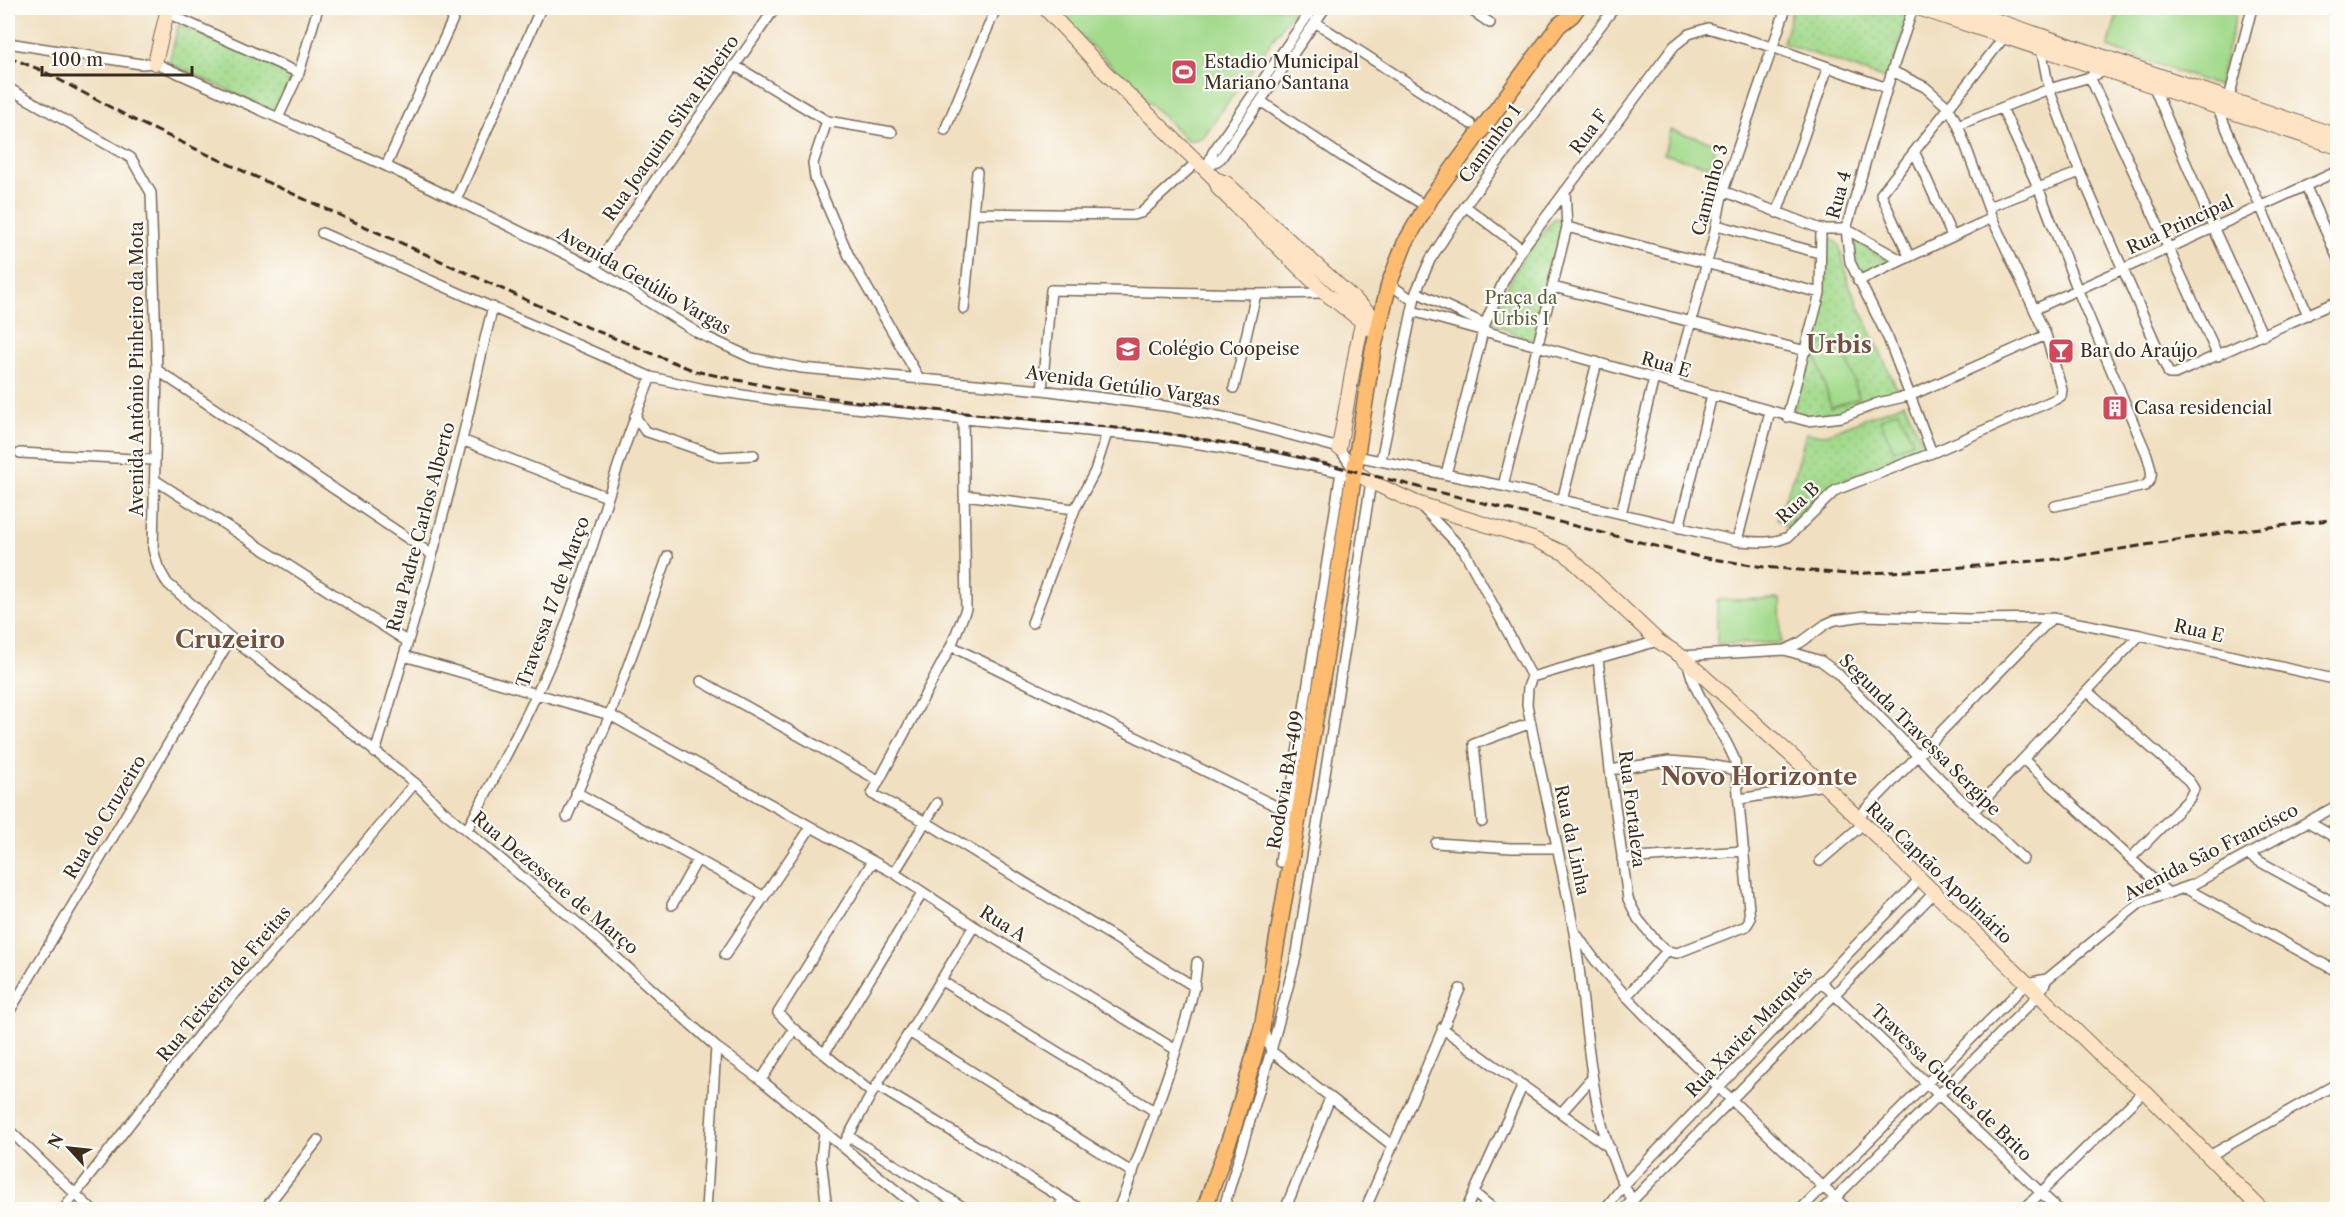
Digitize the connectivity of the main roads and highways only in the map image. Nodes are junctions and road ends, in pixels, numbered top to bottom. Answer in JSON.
{"nodes":[{"id":1,"x":1565,"y":8,"type":"edge"},
{"id":2,"x":1577,"y":8,"type":"edge"},
{"id":3,"x":1559,"y":25,"type":"junction"},
{"id":4,"x":1204,"y":1209,"type":"edge"}],
"edges":[{"from":1,"to":3,"type":"main road"},
{"from":2,"to":3,"type":"main road"},
{"from":3,"to":4,"type":"main road","name":"Rodovia BA-409"}]}
